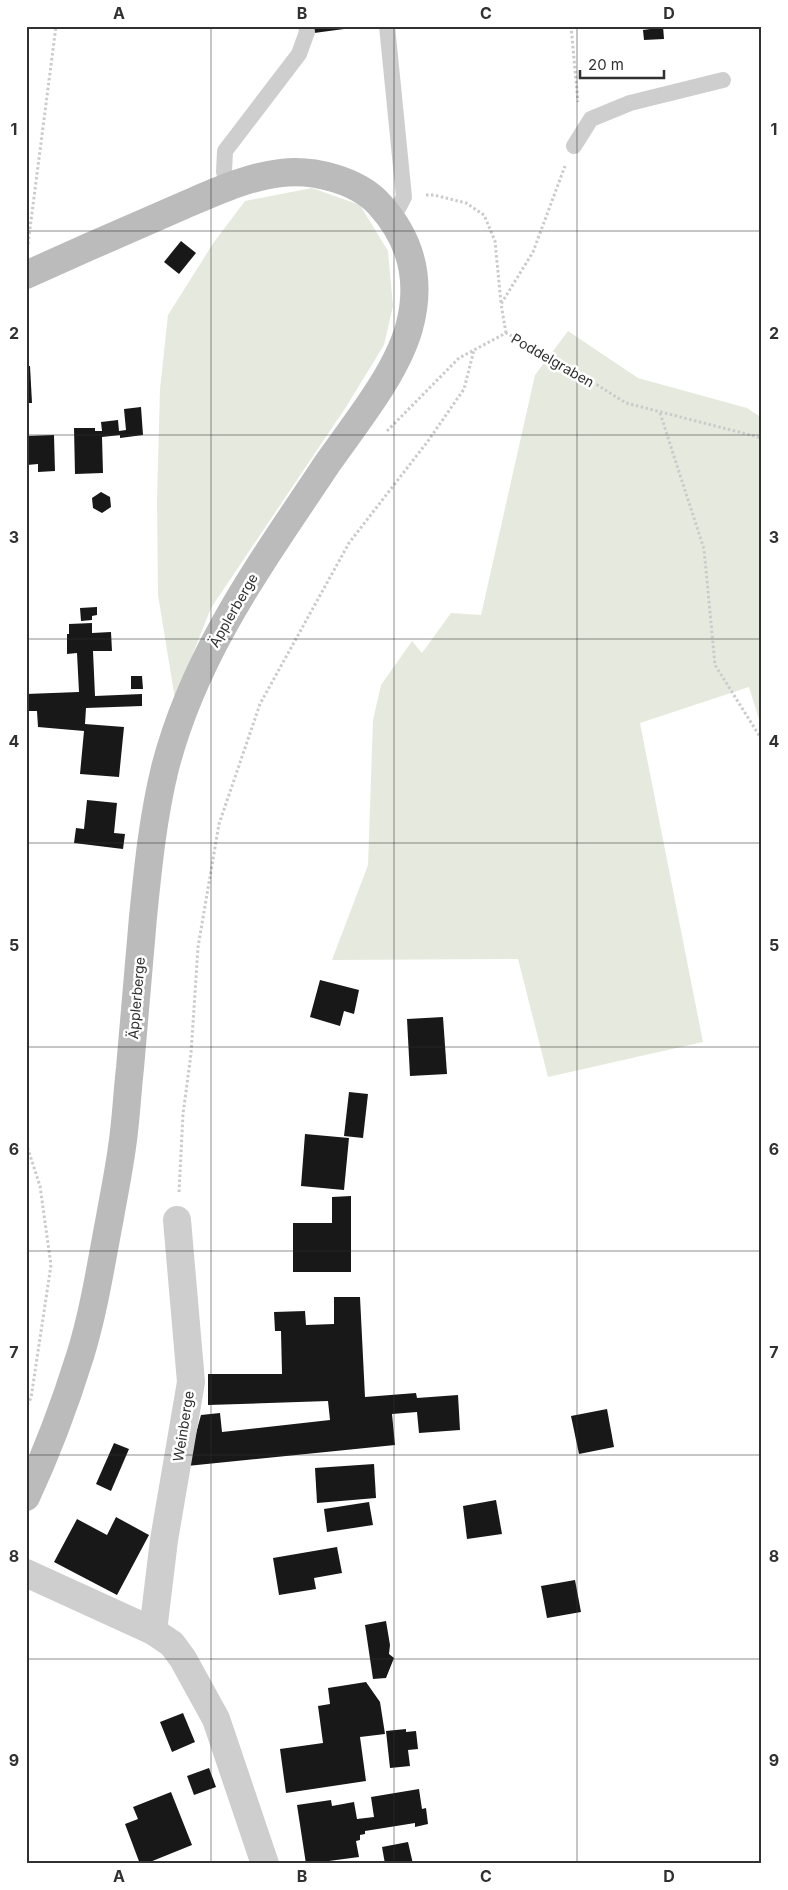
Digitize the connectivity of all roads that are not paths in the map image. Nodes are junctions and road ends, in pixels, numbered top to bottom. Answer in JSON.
{"nodes":[{"id":1,"x":306,"y":26,"type":"edge"},
{"id":2,"x":387,"y":26,"type":"edge"},
{"id":3,"x":723,"y":80,"type":"dead end"},
{"id":4,"x":574,"y":146,"type":"road end"},
{"id":5,"x":230,"y":186,"type":"junction"},
{"id":6,"x":398,"y":208,"type":"junction"},
{"id":7,"x":26,"y":276,"type":"edge"},
{"id":8,"x":177,"y":1220,"type":"road end"},
{"id":9,"x":26,"y":1497,"type":"edge"},
{"id":10,"x":26,"y":1573,"type":"edge"},
{"id":11,"x":153,"y":1631,"type":"junction"},
{"id":12,"x":265,"y":1864,"type":"edge"}],
"edges":[{"from":1,"to":5,"type":"lane"},
{"from":2,"to":6,"type":"lane"},
{"from":3,"to":4,"type":"lane"},
{"from":5,"to":6,"type":"street","name":"Äpplerberge"},
{"from":5,"to":7,"type":"street","name":"Äpplerberge"},
{"from":6,"to":9,"type":"street","name":"Äpplerberge"},
{"from":8,"to":11,"type":"street","name":"Weinberge"},
{"from":10,"to":11,"type":"street"},
{"from":11,"to":12,"type":"street"}]}
